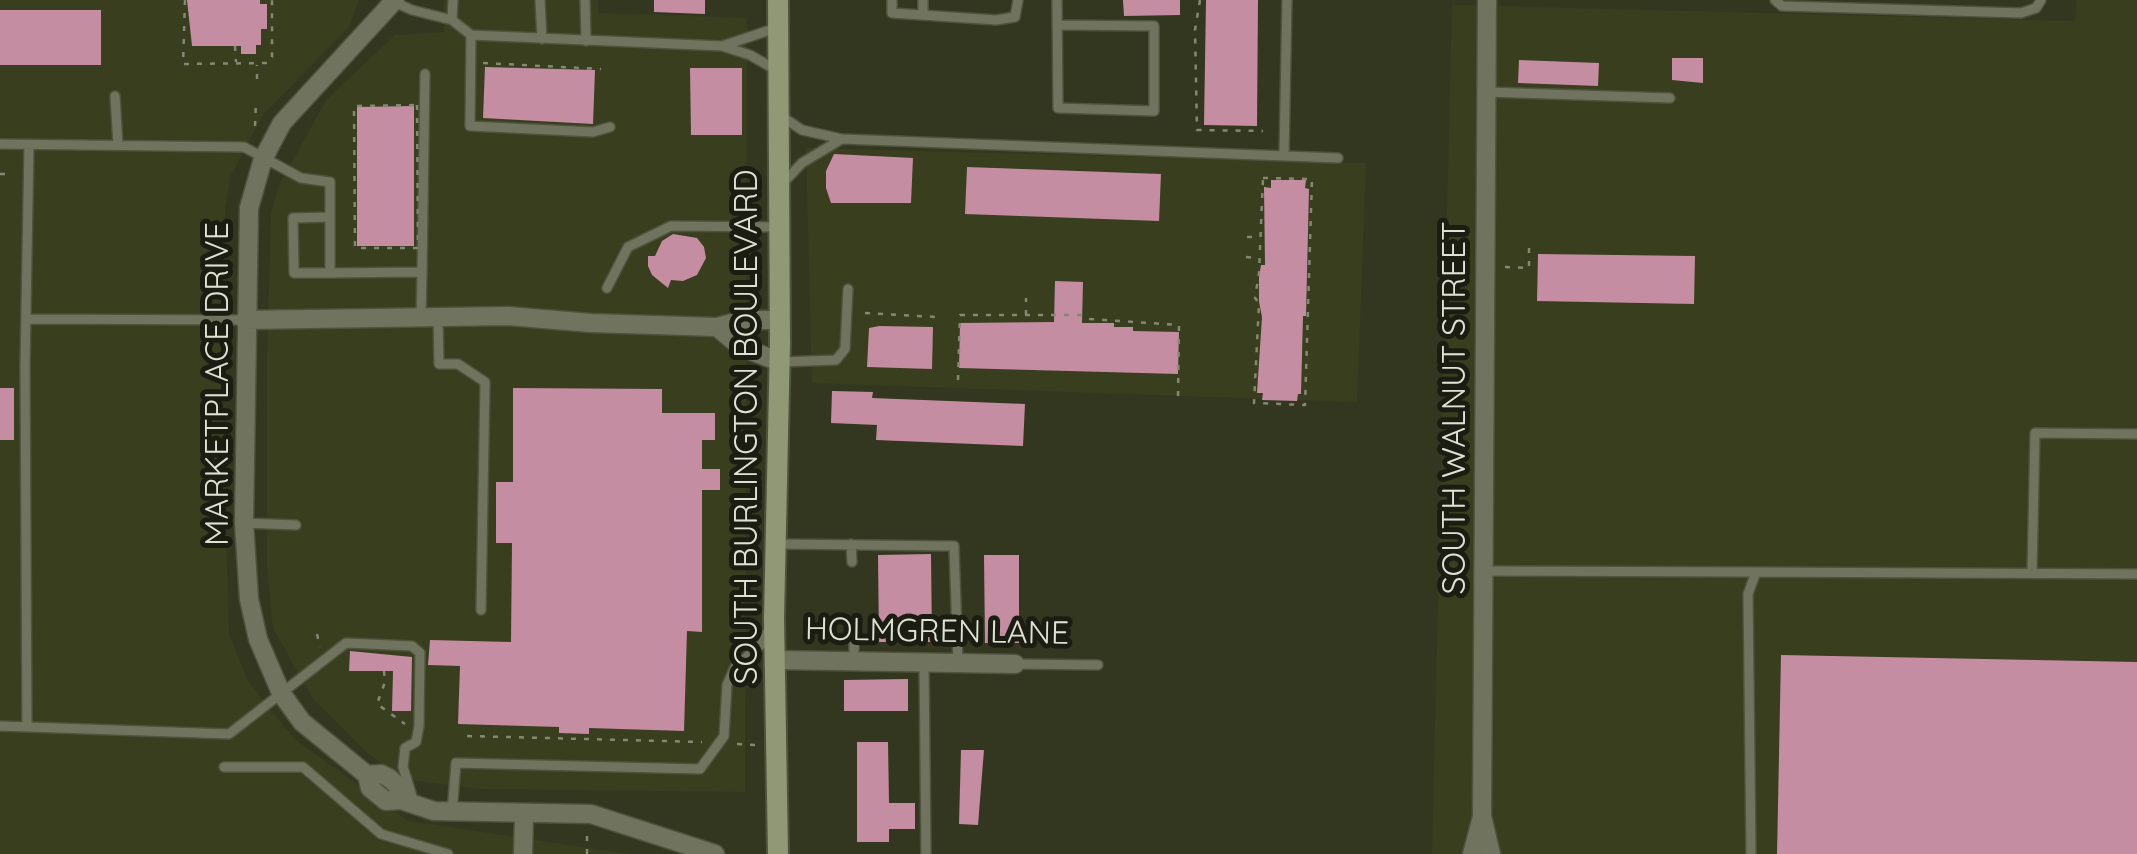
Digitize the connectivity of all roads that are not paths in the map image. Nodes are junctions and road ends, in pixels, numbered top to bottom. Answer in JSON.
{"nodes":[{"id":1,"x":453,"y":0,"type":"edge"},
{"id":2,"x":540,"y":0,"type":"edge"},
{"id":3,"x":585,"y":0,"type":"edge"},
{"id":4,"x":778,"y":0,"type":"edge"},
{"id":5,"x":892,"y":0,"type":"edge"},
{"id":6,"x":923,"y":0,"type":"edge"},
{"id":7,"x":1018,"y":0,"type":"edge"},
{"id":8,"x":1056,"y":0,"type":"edge"},
{"id":9,"x":1287,"y":0,"type":"edge"},
{"id":10,"x":1488,"y":0,"type":"edge"},
{"id":11,"x":1775,"y":0,"type":"edge"},
{"id":12,"x":2042,"y":0,"type":"edge"},
{"id":13,"x":395,"y":1,"type":"edge"},
{"id":14,"x":1835,"y":4,"type":"edge"},
{"id":15,"x":923,"y":16,"type":"junction"},
{"id":16,"x":452,"y":20,"type":"junction"},
{"id":17,"x":1057,"y":25,"type":"junction"},
{"id":18,"x":778,"y":27,"type":"junction"},
{"id":19,"x":471,"y":35,"type":"junction"},
{"id":20,"x":542,"y":39,"type":"junction"},
{"id":21,"x":586,"y":42,"type":"junction"},
{"id":22,"x":722,"y":46,"type":"junction"},
{"id":23,"x":778,"y":71,"type":"junction"},
{"id":24,"x":424,"y":74,"type":"dead end"},
{"id":25,"x":1487,"y":92,"type":"junction"},
{"id":26,"x":115,"y":96,"type":"dead end"},
{"id":27,"x":1670,"y":98,"type":"dead end"},
{"id":28,"x":779,"y":115,"type":"junction"},
{"id":29,"x":610,"y":127,"type":"dead end"},
{"id":30,"x":842,"y":139,"type":"junction"},
{"id":31,"x":0,"y":144,"type":"edge"},
{"id":32,"x":29,"y":145,"type":"junction"},
{"id":33,"x":118,"y":146,"type":"junction"},
{"id":34,"x":1284,"y":156,"type":"junction"},
{"id":35,"x":1338,"y":158,"type":"dead end"},
{"id":36,"x":264,"y":160,"type":"junction"},
{"id":37,"x":779,"y":186,"type":"junction"},
{"id":38,"x":330,"y":217,"type":"junction"},
{"id":39,"x":779,"y":228,"type":"junction"},
{"id":40,"x":422,"y":272,"type":"junction"},
{"id":41,"x":330,"y":273,"type":"junction"},
{"id":42,"x":607,"y":288,"type":"dead end"},
{"id":43,"x":848,"y":289,"type":"dead end"},
{"id":44,"x":429,"y":316,"type":"junction"},
{"id":45,"x":26,"y":319,"type":"junction"},
{"id":46,"x":245,"y":320,"type":"junction"},
{"id":47,"x":780,"y":320,"type":"junction"},
{"id":48,"x":717,"y":327,"type":"junction"},
{"id":49,"x":780,"y":362,"type":"junction"},
{"id":50,"x":2137,"y":434,"type":"edge"},
{"id":51,"x":244,"y":524,"type":"junction"},
{"id":52,"x":296,"y":525,"type":"dead end"},
{"id":53,"x":776,"y":544,"type":"junction"},
{"id":54,"x":851,"y":544,"type":"junction"},
{"id":55,"x":852,"y":562,"type":"dead end"},
{"id":56,"x":1484,"y":571,"type":"junction"},
{"id":57,"x":1756,"y":572,"type":"junction"},
{"id":58,"x":2032,"y":573,"type":"junction"},
{"id":59,"x":2137,"y":574,"type":"edge"},
{"id":60,"x":480,"y":610,"type":"dead end"},
{"id":61,"x":774,"y":618,"type":"junction"},
{"id":62,"x":854,"y":638,"type":"dead end"},
{"id":63,"x":775,"y":660,"type":"junction"},
{"id":64,"x":854,"y":661,"type":"junction"},
{"id":65,"x":924,"y":662,"type":"junction"},
{"id":66,"x":958,"y":663,"type":"junction"},
{"id":67,"x":1015,"y":664,"type":"joint"},
{"id":68,"x":1098,"y":664,"type":"dead end"},
{"id":69,"x":281,"y":693,"type":"junction"},
{"id":70,"x":0,"y":726,"type":"edge"},
{"id":71,"x":28,"y":727,"type":"junction"},
{"id":72,"x":224,"y":767,"type":"dead end"},
{"id":73,"x":408,"y":803,"type":"junction"},
{"id":74,"x":452,"y":812,"type":"junction"},
{"id":75,"x":524,"y":814,"type":"junction"},
{"id":76,"x":1482,"y":816,"type":"junction"},
{"id":77,"x":448,"y":854,"type":"edge"},
{"id":78,"x":523,"y":854,"type":"edge"},
{"id":79,"x":716,"y":854,"type":"edge"},
{"id":80,"x":778,"y":854,"type":"edge"},
{"id":81,"x":926,"y":854,"type":"edge"},
{"id":82,"x":1472,"y":854,"type":"edge"},
{"id":83,"x":1492,"y":854,"type":"edge"},
{"id":84,"x":1752,"y":854,"type":"edge"}],
"edges":[{"from":1,"to":16,"type":"lane"},
{"from":2,"to":20,"type":"lane"},
{"from":3,"to":21,"type":"lane"},
{"from":4,"to":18,"type":"main road","name":"SOUTH BURLINGTON BOULEVARD"},
{"from":5,"to":15,"type":"lane"},
{"from":6,"to":15,"type":"lane"},
{"from":7,"to":15,"type":"lane"},
{"from":8,"to":17,"type":"lane"},
{"from":9,"to":34,"type":"lane"},
{"from":10,"to":25,"type":"street","name":"SOUTH WALNUT STREET"},
{"from":11,"to":14,"type":"lane"},
{"from":12,"to":14,"type":"lane"},
{"from":13,"to":16,"type":"lane"},
{"from":13,"to":36,"type":"street","name":"MARKETPLACE DRIVE"},
{"from":16,"to":19,"type":"lane"},
{"from":17,"to":17,"type":"lane"},
{"from":18,"to":22,"type":"lane"},
{"from":18,"to":23,"type":"main road","name":"SOUTH BURLINGTON BOULEVARD"},
{"from":19,"to":20,"type":"lane"},
{"from":19,"to":29,"type":"lane"},
{"from":20,"to":21,"type":"lane"},
{"from":21,"to":22,"type":"lane"},
{"from":22,"to":23,"type":"lane"},
{"from":23,"to":28,"type":"main road","name":"SOUTH BURLINGTON BOULEVARD"},
{"from":24,"to":40,"type":"lane"},
{"from":25,"to":27,"type":"lane"},
{"from":25,"to":56,"type":"street","name":"SOUTH WALNUT STREET"},
{"from":26,"to":33,"type":"lane"},
{"from":28,"to":30,"type":"lane"},
{"from":28,"to":37,"type":"main road","name":"SOUTH BURLINGTON BOULEVARD"},
{"from":30,"to":34,"type":"lane"},
{"from":30,"to":37,"type":"lane"},
{"from":31,"to":32,"type":"lane"},
{"from":32,"to":33,"type":"lane"},
{"from":32,"to":45,"type":"lane"},
{"from":33,"to":36,"type":"lane"},
{"from":34,"to":35,"type":"lane"},
{"from":36,"to":38,"type":"lane"},
{"from":36,"to":46,"type":"street","name":"MARKETPLACE DRIVE"},
{"from":37,"to":39,"type":"main road","name":"SOUTH BURLINGTON BOULEVARD"},
{"from":38,"to":41,"type":"lane"},
{"from":38,"to":41,"type":"lane"},
{"from":39,"to":42,"type":"lane"},
{"from":39,"to":47,"type":"main road","name":"SOUTH BURLINGTON BOULEVARD"},
{"from":40,"to":41,"type":"lane"},
{"from":40,"to":44,"type":"lane"},
{"from":43,"to":49,"type":"lane"},
{"from":44,"to":46,"type":"street"},
{"from":44,"to":48,"type":"street"},
{"from":44,"to":60,"type":"lane"},
{"from":45,"to":46,"type":"lane"},
{"from":45,"to":71,"type":"lane"},
{"from":46,"to":51,"type":"street","name":"MARKETPLACE DRIVE"},
{"from":47,"to":48,"type":"street"},
{"from":47,"to":49,"type":"main road","name":"SOUTH BURLINGTON BOULEVARD"},
{"from":48,"to":49,"type":"street"},
{"from":49,"to":53,"type":"main road","name":"SOUTH BURLINGTON BOULEVARD"},
{"from":50,"to":58,"type":"lane"},
{"from":51,"to":52,"type":"lane"},
{"from":51,"to":69,"type":"street","name":"MARKETPLACE DRIVE"},
{"from":53,"to":54,"type":"lane"},
{"from":53,"to":61,"type":"main road","name":"SOUTH BURLINGTON BOULEVARD"},
{"from":54,"to":55,"type":"lane"},
{"from":54,"to":66,"type":"lane"},
{"from":56,"to":57,"type":"lane"},
{"from":56,"to":76,"type":"street","name":"SOUTH WALNUT STREET"},
{"from":57,"to":58,"type":"lane"},
{"from":57,"to":84,"type":"lane"},
{"from":58,"to":59,"type":"lane"},
{"from":61,"to":63,"type":"main road","name":"SOUTH BURLINGTON BOULEVARD"},
{"from":61,"to":74,"type":"lane"},
{"from":62,"to":64,"type":"lane"},
{"from":63,"to":64,"type":"street","name":"HOLMGREN LANE"},
{"from":63,"to":80,"type":"main road","name":"SOUTH BURLINGTON BOULEVARD"},
{"from":64,"to":65,"type":"street","name":"HOLMGREN LANE"},
{"from":65,"to":66,"type":"street","name":"HOLMGREN LANE"},
{"from":65,"to":81,"type":"lane"},
{"from":66,"to":67,"type":"street","name":"HOLMGREN LANE"},
{"from":67,"to":68,"type":"lane","name":"HOLMGREN LANE"},
{"from":69,"to":71,"type":"lane"},
{"from":69,"to":73,"type":"street","name":"MARKETPLACE DRIVE"},
{"from":69,"to":73,"type":"lane"},
{"from":70,"to":71,"type":"lane"},
{"from":72,"to":77,"type":"lane"},
{"from":73,"to":74,"type":"street"},
{"from":74,"to":75,"type":"street"},
{"from":75,"to":78,"type":"street"},
{"from":75,"to":79,"type":"street"},
{"from":76,"to":82,"type":"street","name":"SOUTH WALNUT STREET"},
{"from":76,"to":83,"type":"street","name":"SOUTH WALNUT STREET"}]}
